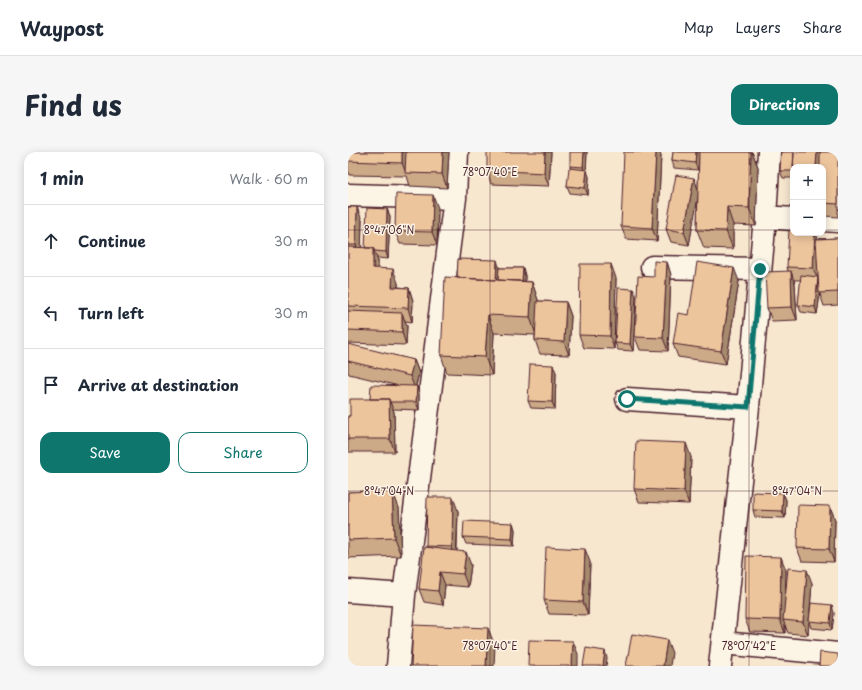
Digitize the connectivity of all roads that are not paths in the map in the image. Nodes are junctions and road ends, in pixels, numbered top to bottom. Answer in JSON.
{"nodes":[{"id":1,"x":457,"y":152,"type":"edge"},
{"id":2,"x":769,"y":152,"type":"edge"},
{"id":3,"x":348,"y":195,"type":"edge"},
{"id":4,"x":455,"y":198,"type":"junction"},
{"id":5,"x":765,"y":217,"type":"junction"},
{"id":6,"x":790,"y":219,"type":"edge"},
{"id":7,"x":826,"y":220,"type":"edge"},
{"id":8,"x":838,"y":221,"type":"edge"},
{"id":9,"x":652,"y":267,"type":"edge"},
{"id":10,"x":760,"y":269,"type":"junction"},
{"id":11,"x":627,"y":399,"type":"dead end"},
{"id":12,"x":748,"y":407,"type":"junction"},
{"id":13,"x":348,"y":591,"type":"edge"},
{"id":14,"x":404,"y":595,"type":"junction"},
{"id":15,"x":723,"y":643,"type":"junction"},
{"id":16,"x":838,"y":654,"type":"edge"},
{"id":17,"x":398,"y":666,"type":"edge"},
{"id":18,"x":720,"y":666,"type":"edge"}],
"edges":[{"from":1,"to":4,"type":"street"},
{"from":2,"to":5,"type":"street"},
{"from":3,"to":4,"type":"street"},
{"from":4,"to":14,"type":"street"},
{"from":5,"to":6,"type":"street"},
{"from":5,"to":10,"type":"street"},
{"from":7,"to":8,"type":"street"},
{"from":9,"to":10,"type":"street"},
{"from":10,"to":12,"type":"street"},
{"from":11,"to":12,"type":"street"},
{"from":12,"to":15,"type":"street"},
{"from":13,"to":14,"type":"street"},
{"from":14,"to":17,"type":"street"},
{"from":15,"to":16,"type":"street"},
{"from":15,"to":18,"type":"street"}]}
